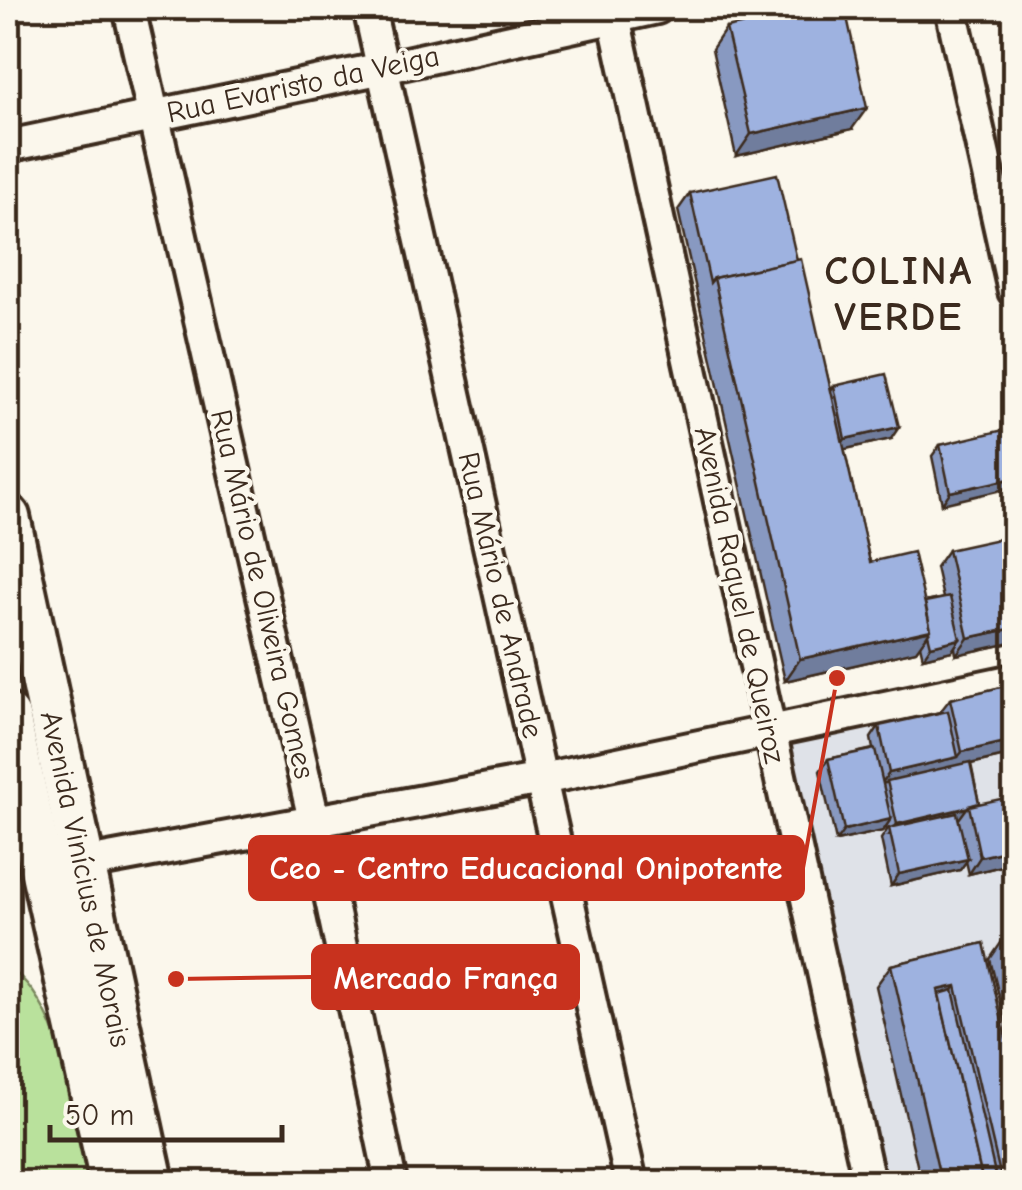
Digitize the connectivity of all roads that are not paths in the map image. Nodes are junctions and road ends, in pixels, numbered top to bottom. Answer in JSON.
{"nodes":[{"id":1,"x":128,"y":8,"type":"edge"},
{"id":2,"x":369,"y":8,"type":"edge"},
{"id":3,"x":657,"y":8,"type":"edge"},
{"id":4,"x":951,"y":8,"type":"edge"},
{"id":5,"x":613,"y":12,"type":"edge"},
{"id":6,"x":383,"y":68,"type":"junction"},
{"id":7,"x":154,"y":116,"type":"junction"},
{"id":8,"x":8,"y":146,"type":"edge"},
{"id":9,"x":1014,"y":291,"type":"edge"},
{"id":10,"x":10,"y":539,"type":"edge"},
{"id":11,"x":1014,"y":680,"type":"edge"},
{"id":12,"x":8,"y":716,"type":"edge"},
{"id":13,"x":770,"y":731,"type":"junction"},
{"id":14,"x":542,"y":779,"type":"junction"},
{"id":15,"x":314,"y":820,"type":"junction"},
{"id":16,"x":44,"y":876,"type":"edge"},
{"id":17,"x":112,"y":1182,"type":"edge"},
{"id":18,"x":152,"y":1182,"type":"edge"},
{"id":19,"x":391,"y":1182,"type":"edge"},
{"id":20,"x":631,"y":1182,"type":"edge"},
{"id":21,"x":869,"y":1182,"type":"edge"}],
"edges":[{"from":1,"to":7,"type":"street","name":"Rua Mário de Oliveira Gomes"},
{"from":2,"to":6,"type":"street","name":"Rua Mário de Andrade"},
{"from":3,"to":5,"type":"street","name":"Rua Evaristo da Veiga"},
{"from":4,"to":9,"type":"street"},
{"from":5,"to":6,"type":"street","name":"Rua Evaristo da Veiga"},
{"from":5,"to":13,"type":"street","name":"Avenida Raquel de Queiroz"},
{"from":6,"to":7,"type":"street","name":"Rua Evaristo da Veiga"},
{"from":6,"to":14,"type":"street","name":"Rua Mário de Andrade"},
{"from":7,"to":8,"type":"street","name":"Rua Evaristo da Veiga"},
{"from":7,"to":15,"type":"street","name":"Rua Mário de Oliveira Gomes"},
{"from":10,"to":16,"type":"street","name":"Avenida Vinícius de Morais"},
{"from":11,"to":13,"type":"street"},
{"from":12,"to":16,"type":"street","name":"Avenida Vinícius de Morais"},
{"from":13,"to":14,"type":"street"},
{"from":13,"to":21,"type":"street","name":"Avenida Raquel de Queiroz"},
{"from":14,"to":15,"type":"street"},
{"from":14,"to":20,"type":"street","name":"Rua Mário de Andrade"},
{"from":15,"to":16,"type":"street"},
{"from":15,"to":19,"type":"street","name":"Rua Mário de Oliveira Gomes"},
{"from":16,"to":17,"type":"street","name":"Avenida Vinícius de Morais"},
{"from":16,"to":18,"type":"street","name":"Avenida Vinícius de Morais"}]}
